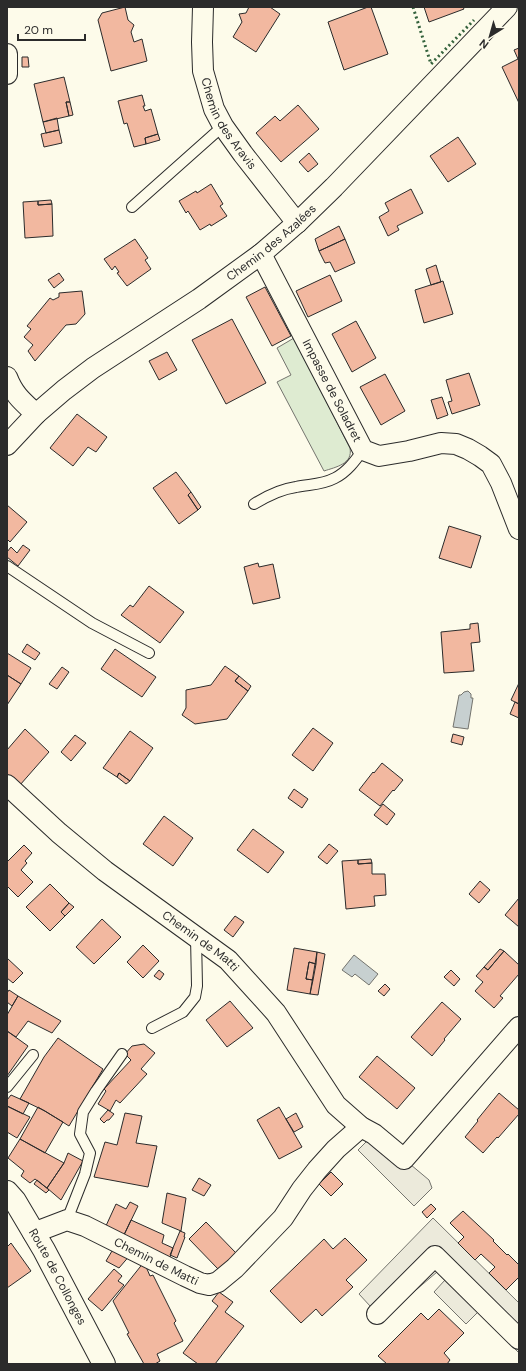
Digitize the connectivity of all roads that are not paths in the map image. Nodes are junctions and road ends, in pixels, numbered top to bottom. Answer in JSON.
{"nodes":[{"id":1,"x":203,"y":7,"type":"edge"},
{"id":2,"x":507,"y":7,"type":"edge"},
{"id":3,"x":7,"y":54,"type":"edge"},
{"id":4,"x":7,"y":74,"type":"edge"},
{"id":5,"x":223,"y":126,"type":"junction"},
{"id":6,"x":132,"y":207,"type":"dead end"},
{"id":7,"x":297,"y":223,"type":"junction"},
{"id":8,"x":261,"y":254,"type":"junction"},
{"id":9,"x":7,"y":377,"type":"edge"},
{"id":10,"x":36,"y":414,"type":"junction"},
{"id":11,"x":7,"y":445,"type":"edge"},
{"id":12,"x":363,"y":450,"type":"junction"},
{"id":13,"x":254,"y":504,"type":"dead end"},
{"id":14,"x":519,"y":529,"type":"edge"},
{"id":15,"x":7,"y":566,"type":"edge"},
{"id":16,"x":149,"y":652,"type":"dead end"},
{"id":17,"x":7,"y":785,"type":"edge"},
{"id":18,"x":196,"y":936,"type":"junction"},
{"id":19,"x":519,"y":1027,"type":"edge"},
{"id":20,"x":152,"y":1028,"type":"dead end"},
{"id":21,"x":122,"y":1054,"type":"dead end"},
{"id":22,"x":33,"y":1055,"type":"dead end"},
{"id":23,"x":7,"y":1087,"type":"edge"},
{"id":24,"x":361,"y":1127,"type":"junction"},
{"id":25,"x":7,"y":1192,"type":"edge"},
{"id":26,"x":67,"y":1220,"type":"junction"},
{"id":27,"x":33,"y":1233,"type":"junction"},
{"id":28,"x":377,"y":1314,"type":"dead end"},
{"id":29,"x":519,"y":1339,"type":"edge"},
{"id":30,"x":104,"y":1364,"type":"edge"}],
"edges":[{"from":1,"to":5,"type":"street","name":"Chemin des Aravis"},
{"from":2,"to":7,"type":"street","name":"Chemin des Azalées"},
{"from":3,"to":4,"type":"street"},
{"from":5,"to":6,"type":"lane"},
{"from":5,"to":7,"type":"street","name":"Chemin des Aravis"},
{"from":7,"to":8,"type":"street","name":"Chemin des Azalées"},
{"from":8,"to":10,"type":"street","name":"Chemin des Azalées"},
{"from":8,"to":12,"type":"street","name":"Impasse de Soladret"},
{"from":9,"to":10,"type":"street"},
{"from":10,"to":11,"type":"street","name":"Chemin des Azalées"},
{"from":12,"to":13,"type":"lane"},
{"from":12,"to":14,"type":"street","name":"Impasse de Soladret"},
{"from":15,"to":16,"type":"lane"},
{"from":17,"to":18,"type":"street","name":"Chemin de Matti"},
{"from":18,"to":20,"type":"lane"},
{"from":18,"to":24,"type":"street","name":"Chemin de Matti"},
{"from":19,"to":24,"type":"street","name":"Chemin de Matti"},
{"from":21,"to":26,"type":"lane"},
{"from":22,"to":23,"type":"lane"},
{"from":24,"to":26,"type":"street","name":"Chemin de Matti"},
{"from":25,"to":27,"type":"street","name":"Route de Collonges"},
{"from":26,"to":27,"type":"street"},
{"from":27,"to":30,"type":"street","name":"Route de Collonges"},
{"from":28,"to":29,"type":"street"}]}
